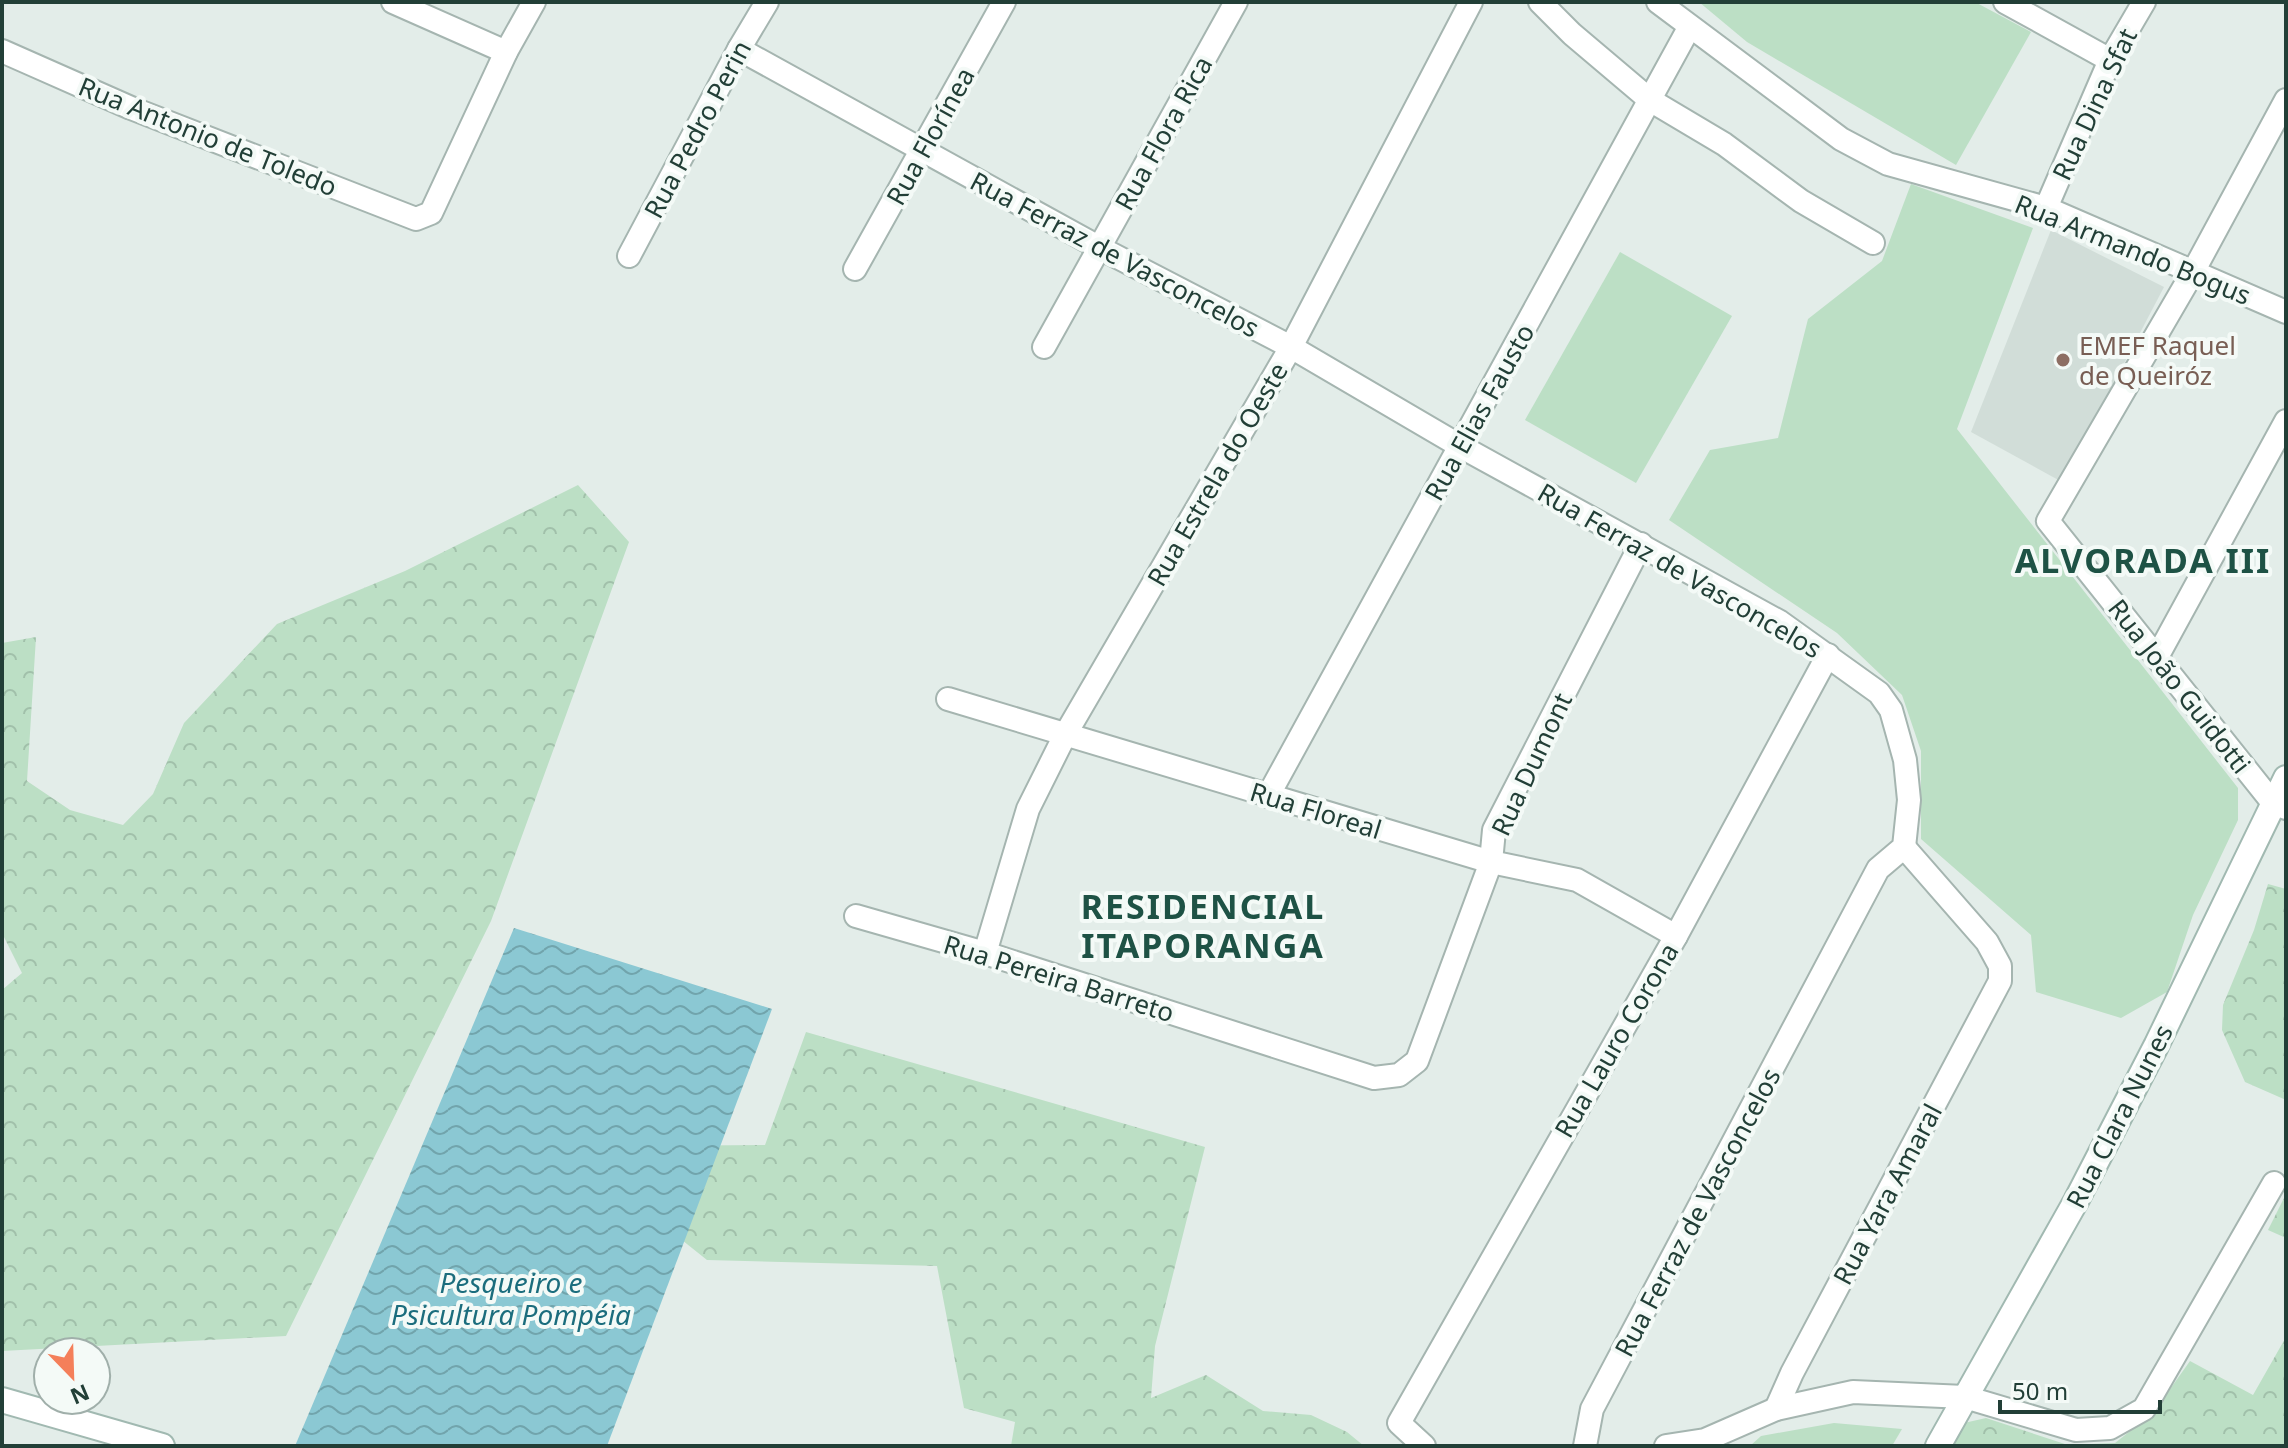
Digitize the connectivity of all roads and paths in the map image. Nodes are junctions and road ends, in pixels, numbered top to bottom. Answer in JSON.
{"nodes":[{"id":1,"x":393,"y":2,"type":"edge"},
{"id":2,"x":534,"y":2,"type":"edge"},
{"id":3,"x":767,"y":2,"type":"edge"},
{"id":4,"x":1004,"y":2,"type":"edge"},
{"id":5,"x":1236,"y":2,"type":"edge"},
{"id":6,"x":1471,"y":2,"type":"edge"},
{"id":7,"x":1540,"y":2,"type":"edge"},
{"id":8,"x":1658,"y":2,"type":"edge"},
{"id":9,"x":2005,"y":2,"type":"edge"},
{"id":10,"x":2144,"y":2,"type":"edge"},
{"id":11,"x":1689,"y":28,"type":"junction"},
{"id":12,"x":739,"y":49,"type":"junction"},
{"id":13,"x":2,"y":51,"type":"edge"},
{"id":14,"x":506,"y":52,"type":"junction"},
{"id":15,"x":2110,"y":60,"type":"junction"},
{"id":16,"x":1650,"y":100,"type":"junction"},
{"id":17,"x":2286,"y":100,"type":"edge"},
{"id":18,"x":921,"y":150,"type":"junction"},
{"id":19,"x":2046,"y":208,"type":"junction"},
{"id":20,"x":1873,"y":243,"type":"dead end"},
{"id":21,"x":1100,"y":248,"type":"junction"},
{"id":22,"x":629,"y":256,"type":"dead end"},
{"id":23,"x":855,"y":269,"type":"dead end"},
{"id":24,"x":2193,"y":272,"type":"junction"},
{"id":25,"x":2286,"y":312,"type":"edge"},
{"id":26,"x":1044,"y":347,"type":"dead end"},
{"id":27,"x":1291,"y":347,"type":"junction"},
{"id":28,"x":2286,"y":421,"type":"edge"},
{"id":29,"x":1460,"y":446,"type":"junction"},
{"id":30,"x":1641,"y":544,"type":"junction"},
{"id":31,"x":1828,"y":655,"type":"junction"},
{"id":32,"x":2157,"y":657,"type":"junction"},
{"id":33,"x":948,"y":699,"type":"dead end"},
{"id":34,"x":1065,"y":735,"type":"junction"},
{"id":35,"x":2286,"y":778,"type":"edge"},
{"id":36,"x":1268,"y":796,"type":"junction"},
{"id":37,"x":2279,"y":806,"type":"edge"},
{"id":38,"x":1904,"y":847,"type":"junction"},
{"id":39,"x":1491,"y":862,"type":"junction"},
{"id":40,"x":856,"y":916,"type":"dead end"},
{"id":41,"x":1676,"y":936,"type":"junction"},
{"id":42,"x":985,"y":953,"type":"junction"},
{"id":43,"x":1399,"y":1075,"type":"joint"},
{"id":44,"x":2274,"y":1183,"type":"dead end"},
{"id":45,"x":1965,"y":1397,"type":"junction"},
{"id":46,"x":2,"y":1400,"type":"edge"},
{"id":47,"x":1776,"y":1409,"type":"junction"},
{"id":48,"x":162,"y":1446,"type":"edge"},
{"id":49,"x":1424,"y":1446,"type":"edge"},
{"id":50,"x":1585,"y":1446,"type":"edge"},
{"id":51,"x":1666,"y":1446,"type":"edge"},
{"id":52,"x":1938,"y":1446,"type":"edge"}],
"edges":[{"from":1,"to":14,"type":"street"},
{"from":2,"to":14,"type":"street"},
{"from":3,"to":12,"type":"street","name":"Rua Pedro Perin"},
{"from":4,"to":18,"type":"street","name":"Rua Florínea"},
{"from":5,"to":21,"type":"street","name":"Rua Flora Rica"},
{"from":6,"to":27,"type":"street","name":"Rua Estrela do Oeste"},
{"from":7,"to":16,"type":"street"},
{"from":8,"to":11,"type":"street","name":"Rua Armando Bogus"},
{"from":9,"to":15,"type":"street"},
{"from":10,"to":15,"type":"street","name":"Rua Dina Sfat"},
{"from":11,"to":16,"type":"street","name":"Rua Elias Fausto"},
{"from":11,"to":19,"type":"street","name":"Rua Armando Bogus"},
{"from":12,"to":18,"type":"street","name":"Rua Ferraz de Vasconcelos"},
{"from":12,"to":22,"type":"street","name":"Rua Pedro Perin"},
{"from":13,"to":14,"type":"street","name":"Rua Antonio de Toledo"},
{"from":15,"to":19,"type":"street","name":"Rua Dina Sfat"},
{"from":16,"to":20,"type":"street"},
{"from":16,"to":29,"type":"street","name":"Rua Elias Fausto"},
{"from":17,"to":24,"type":"street"},
{"from":18,"to":21,"type":"street","name":"Rua Ferraz de Vasconcelos"},
{"from":18,"to":23,"type":"street","name":"Rua Florínea"},
{"from":19,"to":24,"type":"street","name":"Rua Armando Bogus"},
{"from":21,"to":26,"type":"street","name":"Rua Flora Rica"},
{"from":21,"to":27,"type":"street","name":"Rua Ferraz de Vasconcelos"},
{"from":24,"to":25,"type":"street","name":"Rua Armando Bogus"},
{"from":24,"to":32,"type":"street","name":"Rua João Guidotti"},
{"from":27,"to":29,"type":"street","name":"Rua Ferraz de Vasconcelos"},
{"from":27,"to":34,"type":"street","name":"Rua Estrela do Oeste"},
{"from":28,"to":32,"type":"street"},
{"from":29,"to":30,"type":"street","name":"Rua Ferraz de Vasconcelos"},
{"from":29,"to":36,"type":"street","name":"Rua Elias Fausto"},
{"from":30,"to":31,"type":"street","name":"Rua Ferraz de Vasconcelos"},
{"from":30,"to":39,"type":"street","name":"Rua Dumont"},
{"from":31,"to":38,"type":"street","name":"Rua Ferraz de Vasconcelos"},
{"from":31,"to":41,"type":"street","name":"Rua Lauro Corona"},
{"from":32,"to":37,"type":"street","name":"Rua João Guidotti"},
{"from":33,"to":34,"type":"street","name":"Rua Floreal"},
{"from":34,"to":36,"type":"street","name":"Rua Floreal"},
{"from":34,"to":42,"type":"street","name":"Rua Estrela do Oeste"},
{"from":35,"to":37,"type":"street","name":"Rua Clara Nunes"},
{"from":36,"to":39,"type":"street","name":"Rua Floreal"},
{"from":37,"to":45,"type":"street","name":"Rua Clara Nunes"},
{"from":38,"to":47,"type":"street","name":"Rua Yara Amaral"},
{"from":38,"to":50,"type":"street","name":"Rua Ferraz de Vasconcelos"},
{"from":39,"to":41,"type":"street","name":"Rua Floreal"},
{"from":39,"to":43,"type":"street","name":"Rua Dumont"},
{"from":40,"to":42,"type":"street","name":"Rua Pereira Barreto"},
{"from":41,"to":49,"type":"street","name":"Rua Lauro Corona"},
{"from":42,"to":43,"type":"street","name":"Rua Pereira Barreto"},
{"from":44,"to":45,"type":"street"},
{"from":45,"to":47,"type":"street"},
{"from":45,"to":52,"type":"street","name":"Rua Clara Nunes"},
{"from":46,"to":48,"type":"street"},
{"from":47,"to":51,"type":"street"}]}
